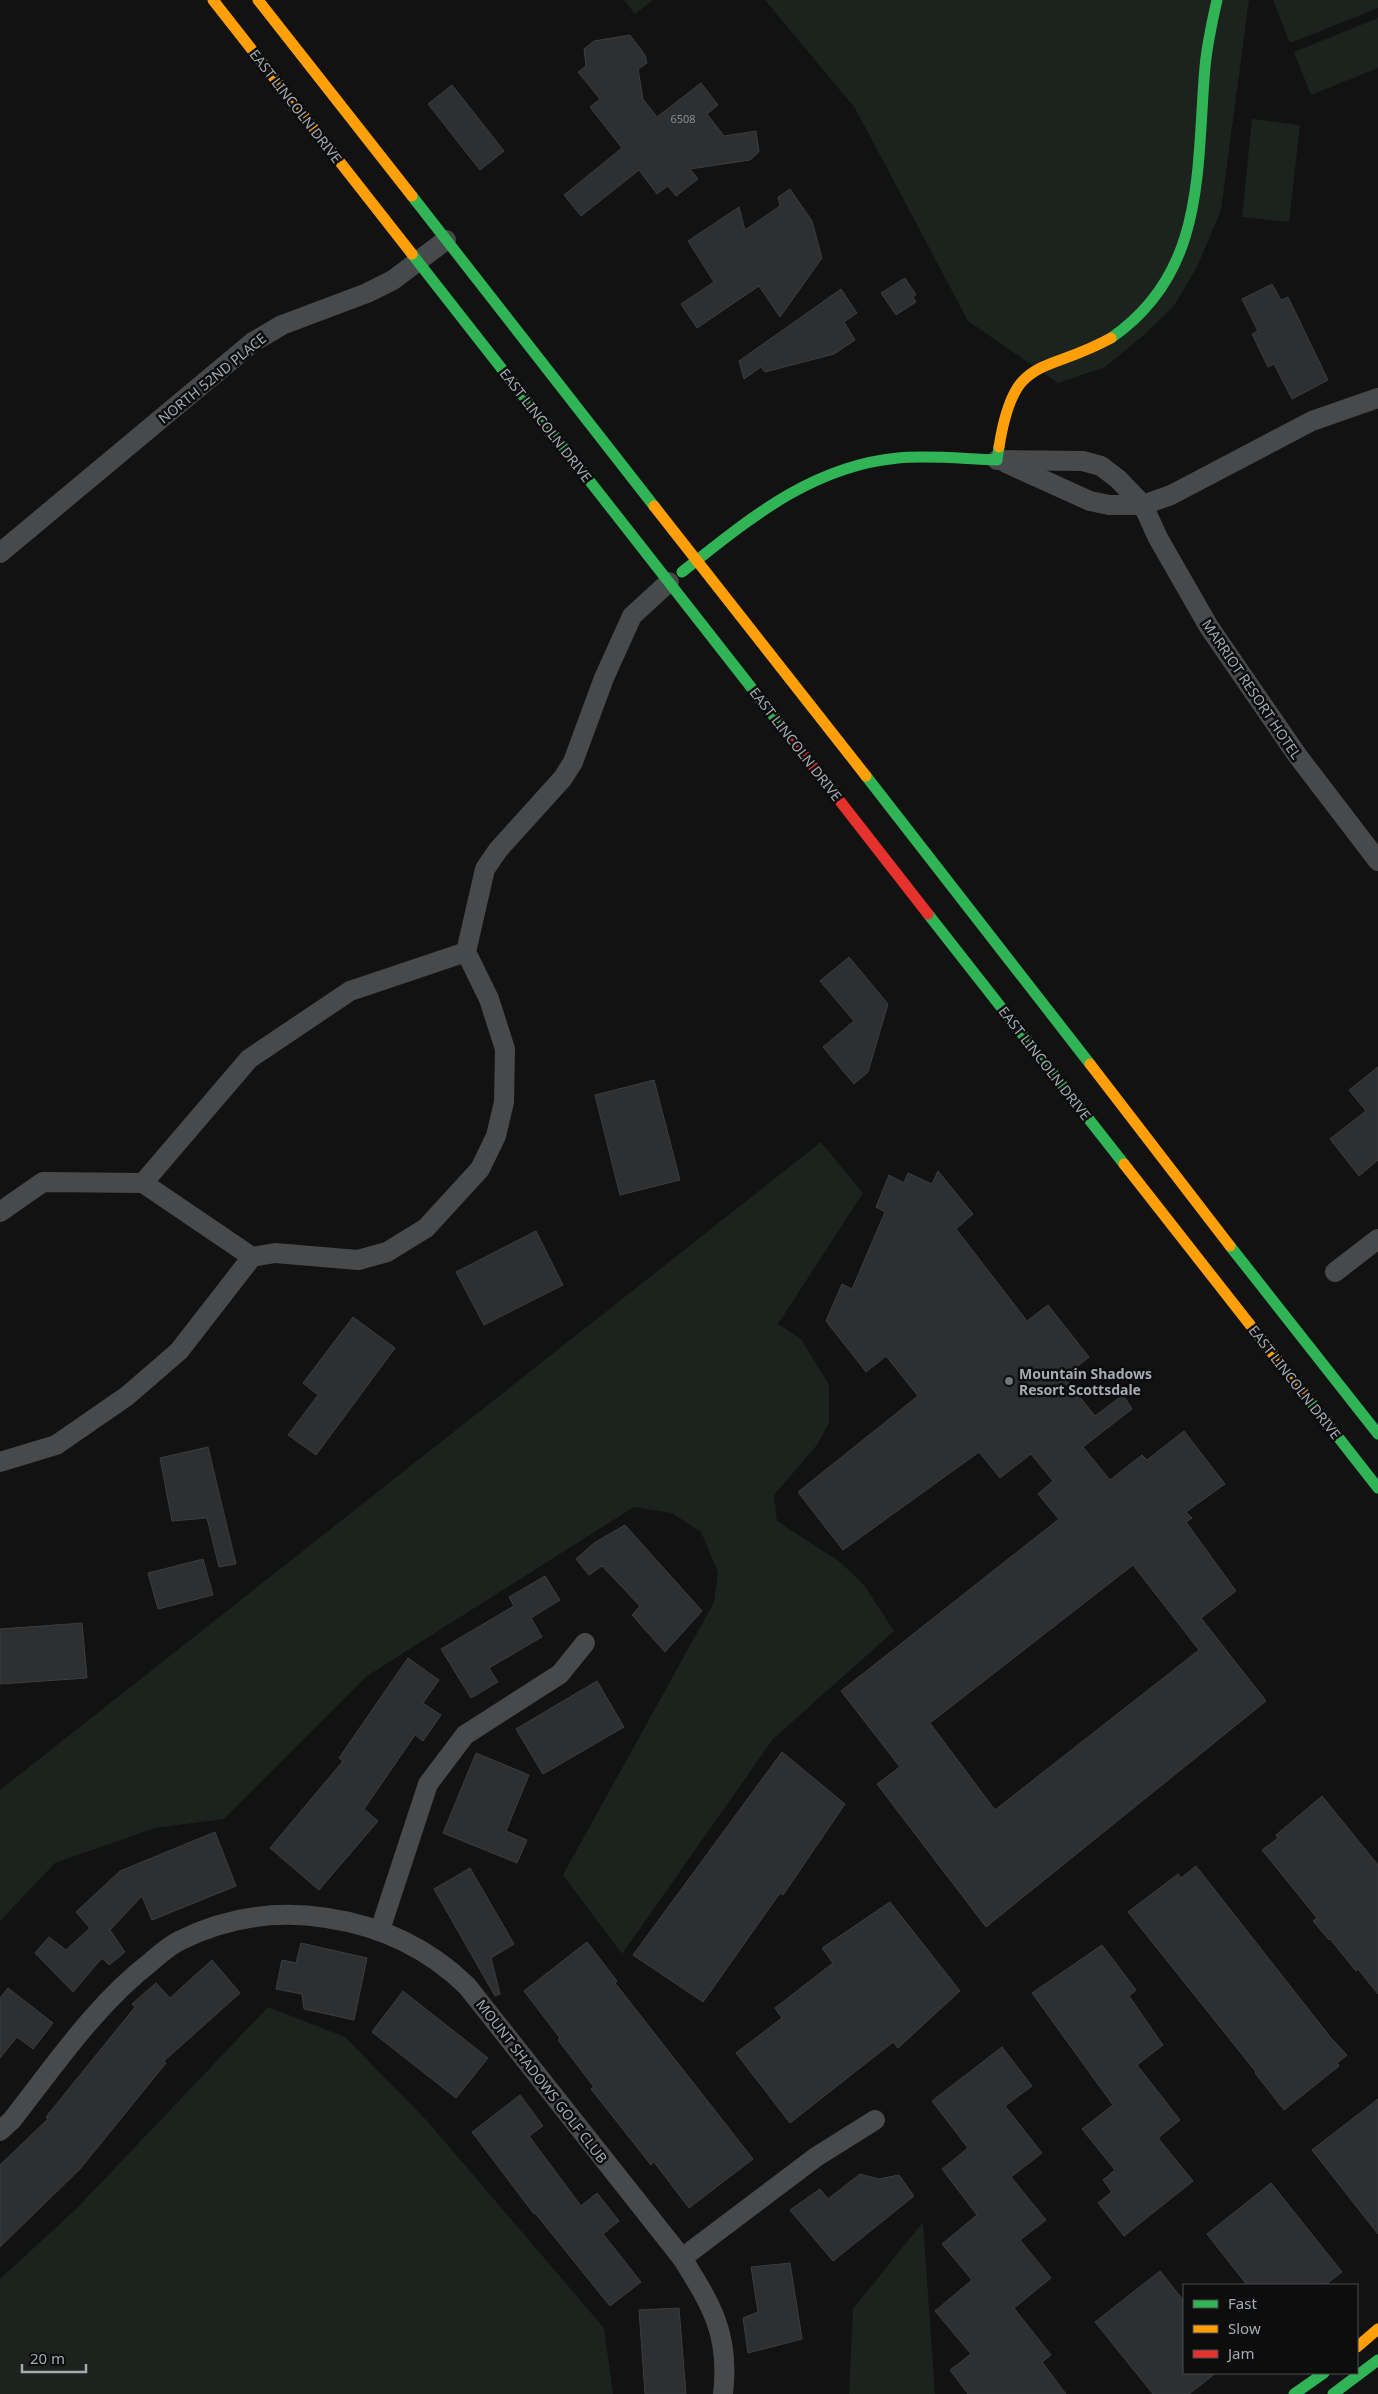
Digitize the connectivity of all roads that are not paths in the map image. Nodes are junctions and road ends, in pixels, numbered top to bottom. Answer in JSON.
{"nodes":[{"id":1,"x":213,"y":0,"type":"edge"},
{"id":2,"x":258,"y":0,"type":"edge"},
{"id":3,"x":1218,"y":0,"type":"edge"},
{"id":4,"x":446,"y":240,"type":"junction"},
{"id":5,"x":418,"y":261,"type":"junction"},
{"id":6,"x":1378,"y":398,"type":"edge"},
{"id":7,"x":997,"y":460,"type":"junction"},
{"id":8,"x":1143,"y":505,"type":"junction"},
{"id":9,"x":0,"y":553,"type":"edge"},
{"id":10,"x":696,"y":561,"type":"junction"},
{"id":11,"x":669,"y":582,"type":"junction"},
{"id":12,"x":1378,"y":861,"type":"edge"},
{"id":13,"x":466,"y":952,"type":"junction"},
{"id":14,"x":143,"y":1183,"type":"junction"},
{"id":15,"x":0,"y":1212,"type":"edge"},
{"id":16,"x":1378,"y":1238,"type":"edge"},
{"id":17,"x":1185,"y":1241,"type":"junction"},
{"id":18,"x":1209,"y":1251,"type":"dead end"},
{"id":19,"x":252,"y":1256,"type":"junction"},
{"id":20,"x":1335,"y":1272,"type":"dead end"},
{"id":21,"x":1294,"y":1347,"type":"dead end"},
{"id":22,"x":1315,"y":1355,"type":"junction"},
{"id":23,"x":1378,"y":1434,"type":"edge"},
{"id":24,"x":0,"y":1462,"type":"edge"},
{"id":25,"x":1378,"y":1488,"type":"edge"},
{"id":26,"x":585,"y":1643,"type":"dead end"},
{"id":27,"x":380,"y":1930,"type":"junction"},
{"id":28,"x":875,"y":2120,"type":"dead end"},
{"id":29,"x":0,"y":2131,"type":"edge"},
{"id":30,"x":682,"y":2258,"type":"junction"},
{"id":31,"x":1378,"y":2329,"type":"edge"},
{"id":32,"x":1358,"y":2346,"type":"edge"},
{"id":33,"x":1378,"y":2360,"type":"edge"},
{"id":34,"x":1323,"y":2374,"type":"edge"},
{"id":35,"x":723,"y":2394,"type":"edge"},
{"id":36,"x":1294,"y":2394,"type":"edge"},
{"id":37,"x":1333,"y":2394,"type":"edge"}],
"edges":[{"from":1,"to":5,"type":"main road","name":"EAST LINCOLN DRIVE"},
{"from":2,"to":4,"type":"main road"},
{"from":3,"to":7,"type":"main road"},
{"from":4,"to":5,"type":"street","name":"NORTH 52ND PLACE"},
{"from":4,"to":10,"type":"main road"},
{"from":5,"to":9,"type":"street","name":"NORTH 52ND PLACE"},
{"from":5,"to":11,"type":"main road","name":"EAST LINCOLN DRIVE"},
{"from":6,"to":8,"type":"street"},
{"from":7,"to":8,"type":"street"},
{"from":7,"to":8,"type":"street","name":"MARRIOT RESORT HOTEL"},
{"from":7,"to":10,"type":"main road"},
{"from":8,"to":12,"type":"street","name":"MARRIOT RESORT HOTEL"},
{"from":10,"to":11,"type":"main road"},
{"from":10,"to":22,"type":"main road"},
{"from":11,"to":13,"type":"street"},
{"from":11,"to":17,"type":"main road","name":"EAST LINCOLN DRIVE"},
{"from":13,"to":14,"type":"street"},
{"from":13,"to":19,"type":"street"},
{"from":14,"to":15,"type":"street"},
{"from":14,"to":19,"type":"street"},
{"from":16,"to":20,"type":"street"},
{"from":17,"to":18,"type":"main road"},
{"from":17,"to":25,"type":"main road","name":"EAST LINCOLN DRIVE"},
{"from":19,"to":24,"type":"street"},
{"from":21,"to":22,"type":"main road"},
{"from":22,"to":23,"type":"main road"},
{"from":26,"to":27,"type":"street"},
{"from":27,"to":29,"type":"street","name":"MOUNT SHADOWS GOLF CLUB"},
{"from":27,"to":30,"type":"street","name":"MOUNT SHADOWS GOLF CLUB"},
{"from":28,"to":30,"type":"street"},
{"from":30,"to":35,"type":"street","name":"MOUNT SHADOWS GOLF CLUB"},
{"from":31,"to":32,"type":"main road"},
{"from":33,"to":37,"type":"main road"},
{"from":34,"to":36,"type":"main road"}]}
